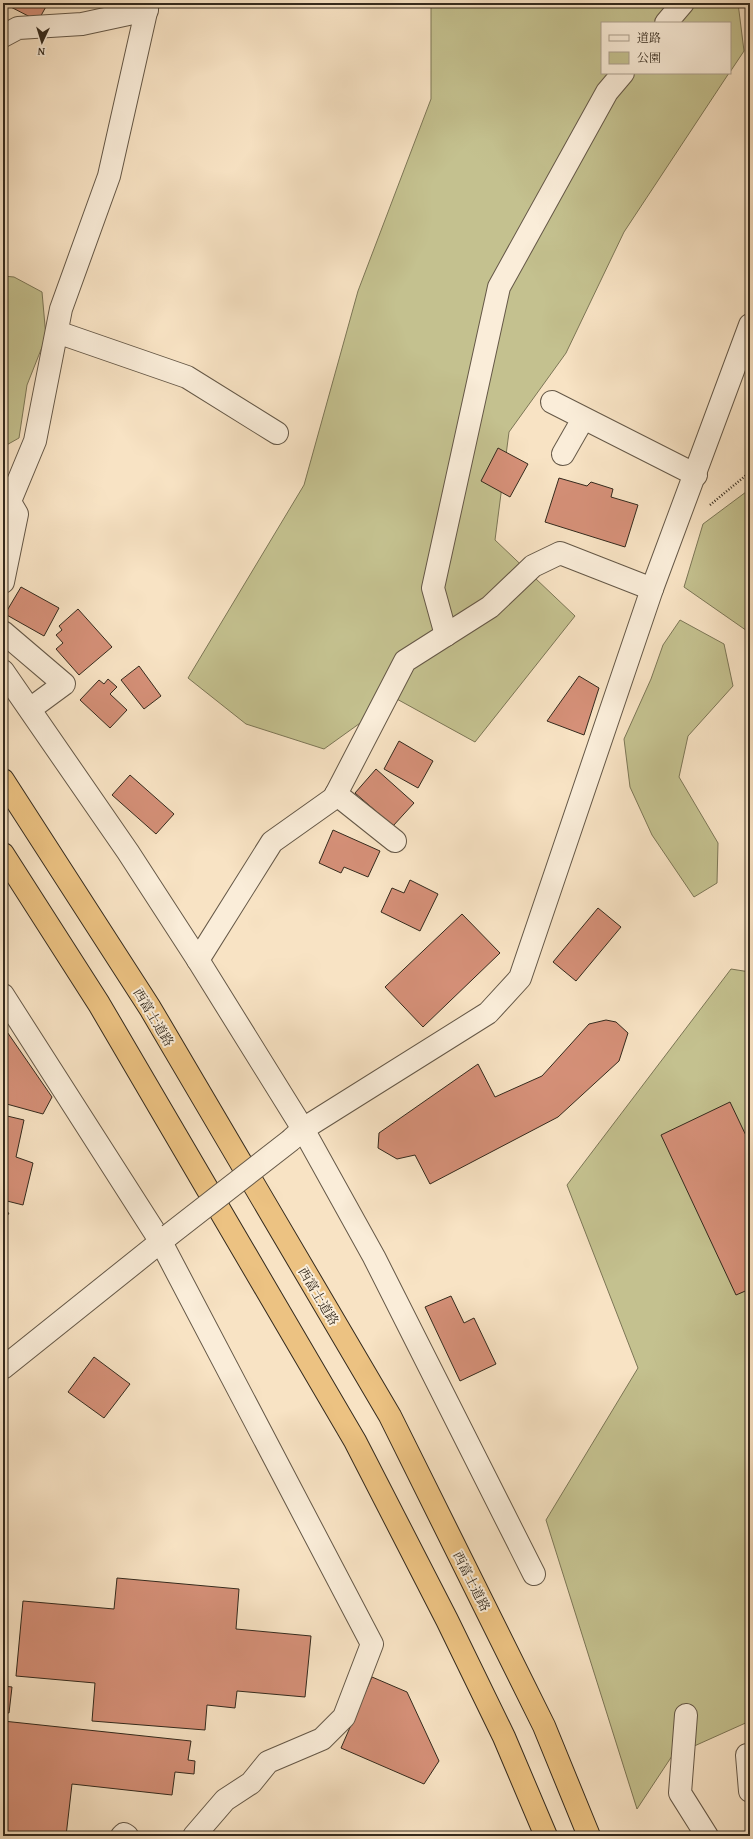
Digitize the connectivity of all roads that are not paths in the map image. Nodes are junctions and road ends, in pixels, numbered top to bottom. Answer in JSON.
{"nodes":[{"id":1,"x":683,"y":3,"type":"edge"},
{"id":2,"x":140,"y":7,"type":"edge"},
{"id":3,"x":667,"y":22,"type":"edge"},
{"id":4,"x":3,"y":36,"type":"edge"},
{"id":5,"x":622,"y":74,"type":"edge"},
{"id":6,"x":750,"y":325,"type":"edge"},
{"id":7,"x":57,"y":332,"type":"junction"},
{"id":8,"x":552,"y":402,"type":"dead end"},
{"id":9,"x":583,"y":419,"type":"junction"},
{"id":10,"x":277,"y":433,"type":"dead end"},
{"id":11,"x":563,"y":454,"type":"dead end"},
{"id":12,"x":696,"y":475,"type":"junction"},
{"id":13,"x":6,"y":510,"type":"edge"},
{"id":14,"x":3,"y":582,"type":"edge"},
{"id":15,"x":652,"y":589,"type":"junction"},
{"id":16,"x":3,"y":632,"type":"edge"},
{"id":17,"x":446,"y":635,"type":"junction"},
{"id":18,"x":3,"y":671,"type":"edge"},
{"id":19,"x":30,"y":709,"type":"junction"},
{"id":20,"x":3,"y":780,"type":"edge"},
{"id":21,"x":336,"y":794,"type":"junction"},
{"id":22,"x":395,"y":841,"type":"dead end"},
{"id":23,"x":3,"y":854,"type":"edge"},
{"id":24,"x":198,"y":960,"type":"junction"},
{"id":25,"x":3,"y":995,"type":"edge"},
{"id":26,"x":297,"y":1134,"type":"junction"},
{"id":27,"x":165,"y":1239,"type":"junction"},
{"id":28,"x":3,"y":1368,"type":"edge"},
{"id":29,"x":534,"y":1574,"type":"dead end"},
{"id":30,"x":686,"y":1715,"type":"dead end"},
{"id":31,"x":747,"y":1755,"type":"dead end"},
{"id":32,"x":750,"y":1791,"type":"edge"},
{"id":33,"x":122,"y":1836,"type":"edge"},
{"id":34,"x":127,"y":1836,"type":"edge"},
{"id":35,"x":194,"y":1836,"type":"edge"},
{"id":36,"x":546,"y":1836,"type":"edge"},
{"id":37,"x":590,"y":1836,"type":"edge"},
{"id":38,"x":707,"y":1836,"type":"edge"}],
"edges":[{"from":1,"to":3,"type":"street"},
{"from":2,"to":4,"type":"street"},
{"from":2,"to":7,"type":"street"},
{"from":5,"to":17,"type":"street"},
{"from":6,"to":12,"type":"street"},
{"from":7,"to":10,"type":"street"},
{"from":7,"to":13,"type":"street"},
{"from":8,"to":9,"type":"street"},
{"from":9,"to":11,"type":"street"},
{"from":9,"to":12,"type":"street"},
{"from":12,"to":15,"type":"street"},
{"from":13,"to":14,"type":"street"},
{"from":15,"to":17,"type":"street"},
{"from":15,"to":26,"type":"street"},
{"from":16,"to":19,"type":"street"},
{"from":17,"to":21,"type":"street"},
{"from":18,"to":19,"type":"street"},
{"from":19,"to":24,"type":"street"},
{"from":20,"to":37,"type":"highway","name":"西富士道路"},
{"from":21,"to":22,"type":"street"},
{"from":21,"to":24,"type":"street"},
{"from":23,"to":36,"type":"highway"},
{"from":24,"to":26,"type":"street"},
{"from":25,"to":27,"type":"street"},
{"from":26,"to":27,"type":"street","bridge":true},
{"from":26,"to":29,"type":"street"},
{"from":27,"to":28,"type":"street"},
{"from":27,"to":35,"type":"street"},
{"from":30,"to":38,"type":"street"},
{"from":31,"to":32,"type":"street"},
{"from":33,"to":34,"type":"street"}]}
